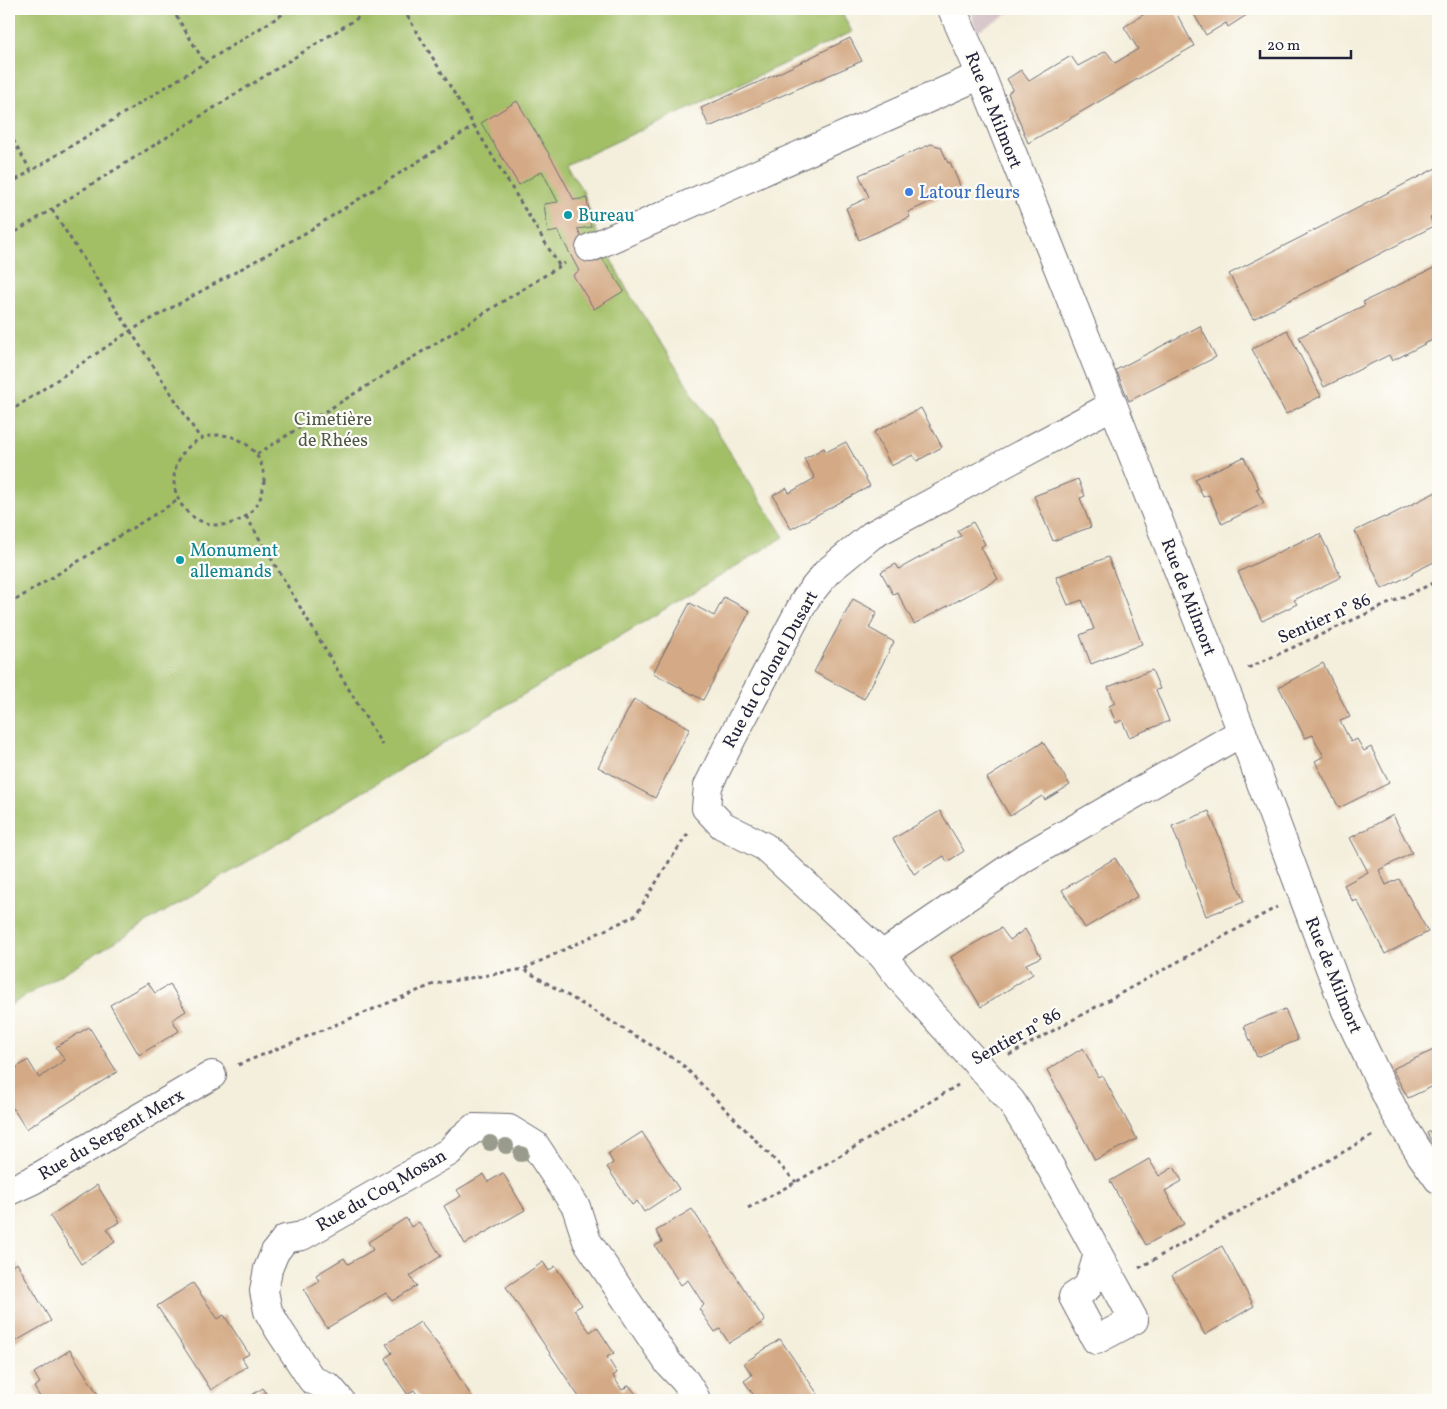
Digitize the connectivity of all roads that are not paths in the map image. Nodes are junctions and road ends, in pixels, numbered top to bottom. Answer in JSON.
{"nodes":[{"id":1,"x":952,"y":9,"type":"edge"},
{"id":2,"x":981,"y":75,"type":"junction"},
{"id":3,"x":590,"y":248,"type":"road end"},
{"id":4,"x":1113,"y":405,"type":"junction"},
{"id":5,"x":1242,"y":732,"type":"junction"},
{"id":6,"x":882,"y":955,"type":"junction"},
{"id":7,"x":212,"y":1075,"type":"road end"},
{"id":8,"x":1438,"y":1179,"type":"edge"},
{"id":9,"x":9,"y":1191,"type":"edge"},
{"id":10,"x":1098,"y":1254,"type":"junction"},
{"id":11,"x":341,"y":1400,"type":"edge"},
{"id":12,"x":696,"y":1400,"type":"edge"}],
"edges":[{"from":1,"to":2,"type":"street","name":"Rue de Milmort"},
{"from":2,"to":3,"type":"street"},
{"from":2,"to":4,"type":"street","name":"Rue de Milmort"},
{"from":4,"to":5,"type":"street","name":"Rue de Milmort"},
{"from":4,"to":6,"type":"street","name":"Rue du Colonel Dusart"},
{"from":5,"to":6,"type":"street"},
{"from":5,"to":8,"type":"street","name":"Rue de Milmort"},
{"from":6,"to":10,"type":"street"},
{"from":7,"to":9,"type":"street","name":"Rue du Sergent Merx"},
{"from":10,"to":10,"type":"street"},
{"from":11,"to":12,"type":"street","name":"Rue du Coq Mosan"}]}
